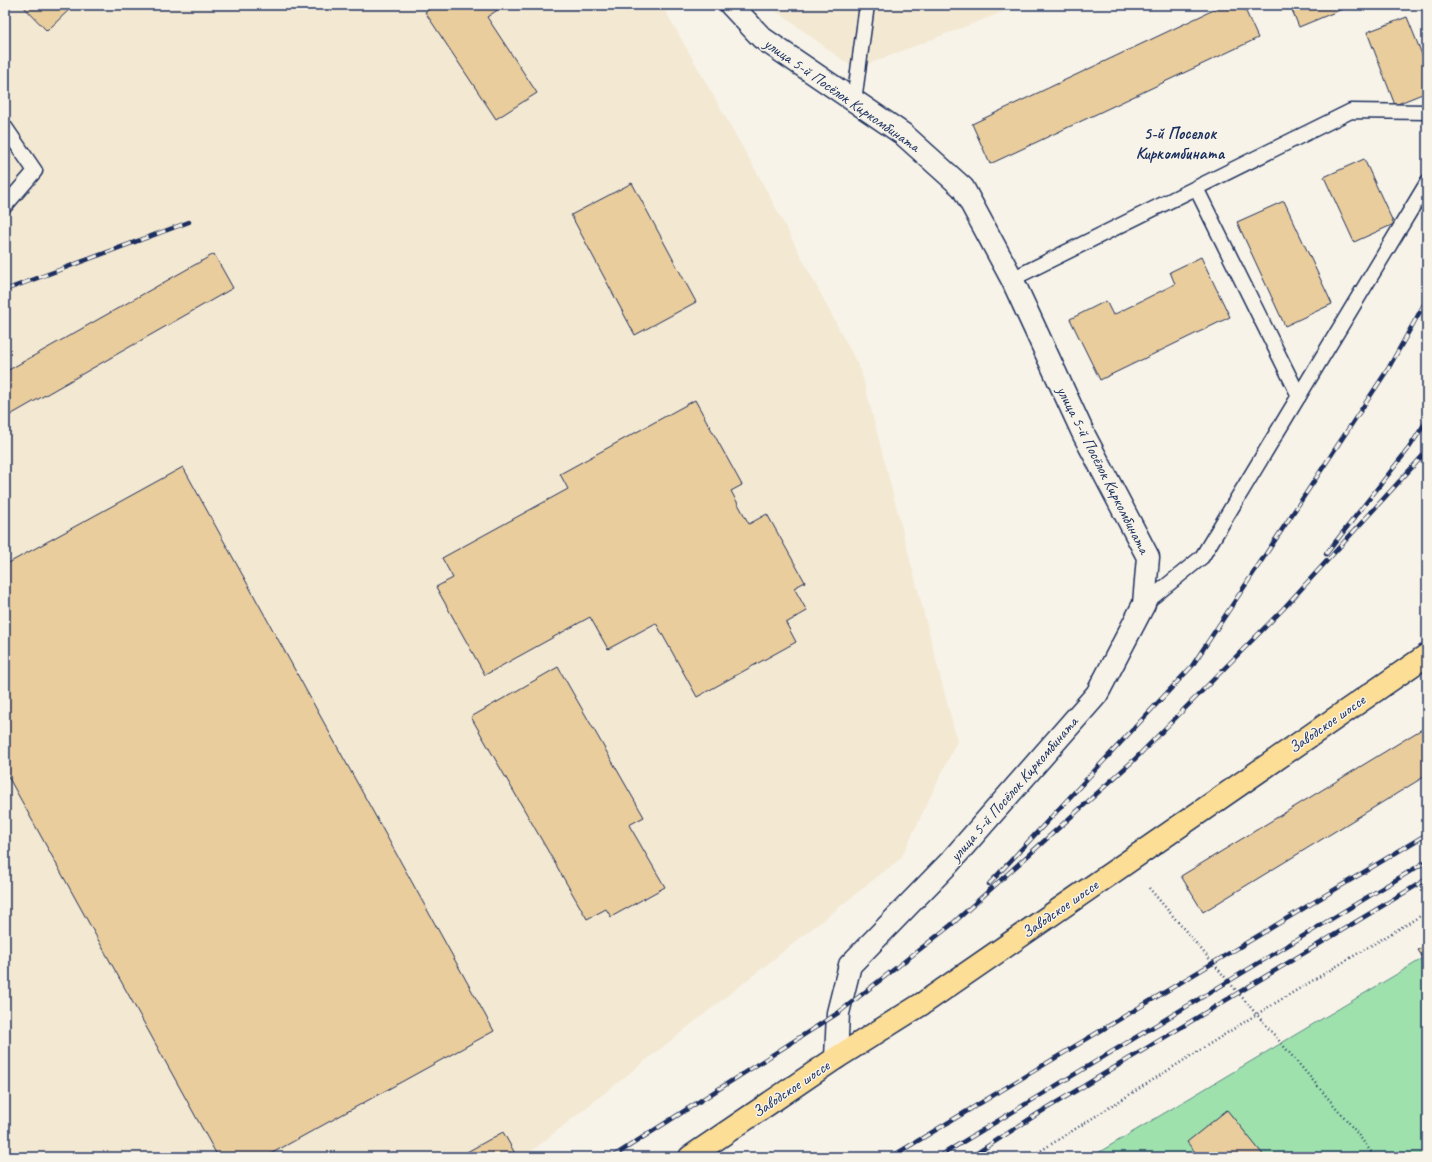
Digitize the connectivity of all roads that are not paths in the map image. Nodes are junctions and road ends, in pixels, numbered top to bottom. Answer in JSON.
{"nodes":[{"id":1,"x":731,"y":5,"type":"edge"},
{"id":2,"x":867,"y":5,"type":"edge"},
{"id":3,"x":854,"y":101,"type":"junction"},
{"id":4,"x":1427,"y":112,"type":"edge"},
{"id":5,"x":5,"y":127,"type":"edge"},
{"id":6,"x":1427,"y":183,"type":"edge"},
{"id":7,"x":1196,"y":188,"type":"junction"},
{"id":8,"x":5,"y":206,"type":"edge"},
{"id":9,"x":1012,"y":279,"type":"junction"},
{"id":10,"x":1299,"y":396,"type":"junction"},
{"id":11,"x":1144,"y":604,"type":"junction"},
{"id":12,"x":1427,"y":655,"type":"edge"},
{"id":13,"x":836,"y":1058,"type":"junction"},
{"id":14,"x":690,"y":1157,"type":"edge"}],
"edges":[{"from":1,"to":3,"type":"street","name":"улица 5-й Посёлок Киркомбината"},
{"from":2,"to":3,"type":"lane"},
{"from":3,"to":9,"type":"street","name":"улица 5-й Посёлок Киркомбината"},
{"from":4,"to":7,"type":"lane"},
{"from":5,"to":8,"type":"lane"},
{"from":6,"to":10,"type":"lane"},
{"from":7,"to":9,"type":"lane"},
{"from":7,"to":10,"type":"lane"},
{"from":9,"to":11,"type":"street","name":"улица 5-й Посёлок Киркомбината"},
{"from":10,"to":11,"type":"lane"},
{"from":11,"to":13,"type":"street","name":"улица 5-й Посёлок Киркомбината"},
{"from":12,"to":13,"type":"main road","name":"Заводское шоссе"},
{"from":13,"to":14,"type":"main road","name":"Заводское шоссе"}]}
